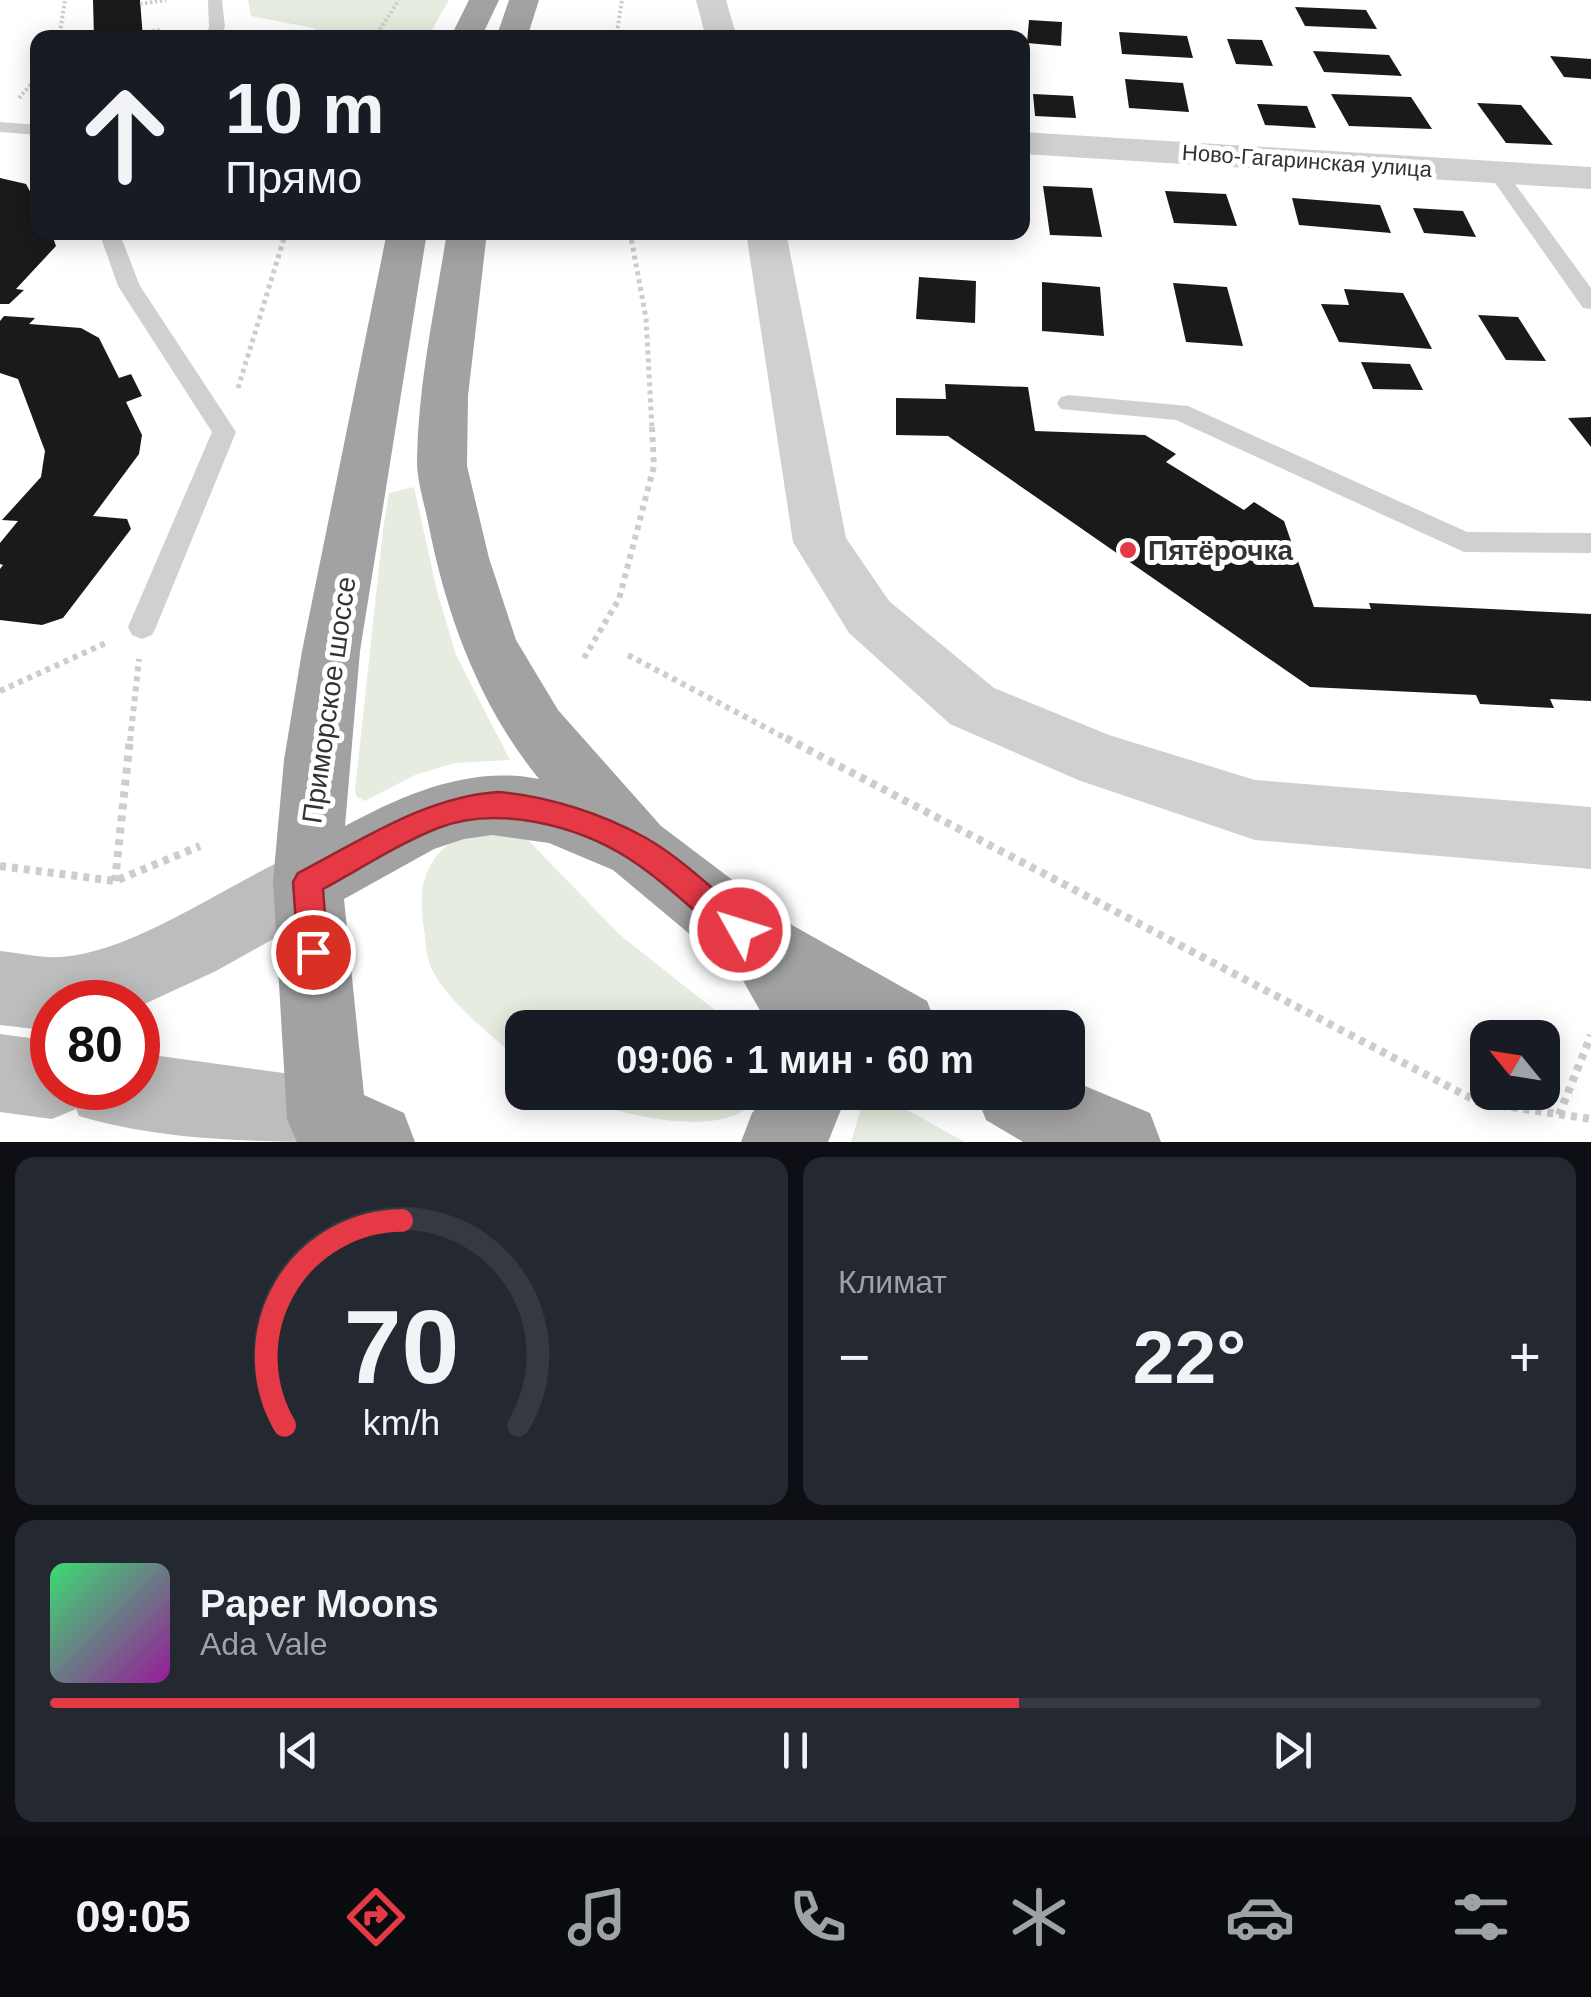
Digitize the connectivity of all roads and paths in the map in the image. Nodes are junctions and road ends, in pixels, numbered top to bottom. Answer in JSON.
{"nodes":[{"id":1,"x":66,"y":0,"type":"edge"},
{"id":2,"x":166,"y":0,"type":"edge"},
{"id":3,"x":215,"y":0,"type":"edge"},
{"id":4,"x":399,"y":0,"type":"edge"},
{"id":5,"x":484,"y":0,"type":"edge"},
{"id":6,"x":524,"y":0,"type":"edge"},
{"id":7,"x":622,"y":0,"type":"edge"},
{"id":8,"x":711,"y":0,"type":"edge"},
{"id":9,"x":140,"y":4,"type":"dead end"},
{"id":10,"x":60,"y":30,"type":"edge"},
{"id":11,"x":216,"y":30,"type":"edge"},
{"id":12,"x":379,"y":30,"type":"edge"},
{"id":13,"x":470,"y":30,"type":"edge"},
{"id":14,"x":514,"y":30,"type":"edge"},
{"id":15,"x":617,"y":30,"type":"edge"},
{"id":16,"x":720,"y":30,"type":"edge"},
{"id":17,"x":0,"y":127,"type":"edge"},
{"id":18,"x":30,"y":129,"type":"edge"},
{"id":19,"x":1030,"y":143,"type":"edge"},
{"id":20,"x":1497,"y":172,"type":"junction"},
{"id":21,"x":1591,"y":178,"type":"edge"},
{"id":22,"x":112,"y":240,"type":"edge"},
{"id":23,"x":284,"y":240,"type":"edge"},
{"id":24,"x":406,"y":240,"type":"edge"},
{"id":25,"x":467,"y":240,"type":"edge"},
{"id":26,"x":631,"y":240,"type":"edge"},
{"id":27,"x":767,"y":240,"type":"edge"},
{"id":28,"x":1591,"y":304,"type":"edge"},
{"id":29,"x":1068,"y":403,"type":"dead end"},
{"id":30,"x":224,"y":432,"type":"junction"},
{"id":31,"x":1591,"y":543,"type":"edge"},
{"id":32,"x":142,"y":627,"type":"junction"},
{"id":33,"x":628,"y":655,"type":"dead end"},
{"id":34,"x":584,"y":658,"type":"dead end"},
{"id":35,"x":0,"y":691,"type":"edge"},
{"id":36,"x":1591,"y":838,"type":"edge"},
{"id":37,"x":200,"y":846,"type":"dead end"},
{"id":38,"x":637,"y":848,"type":"junction"},
{"id":39,"x":0,"y":866,"type":"edge"},
{"id":40,"x":115,"y":882,"type":"junction"},
{"id":41,"x":308,"y":882,"type":"junction"},
{"id":42,"x":766,"y":951,"type":"junction"},
{"id":43,"x":0,"y":988,"type":"edge"},
{"id":44,"x":801,"y":1010,"type":"edge"},
{"id":45,"x":869,"y":1010,"type":"edge"},
{"id":46,"x":1591,"y":1035,"type":"edge"},
{"id":47,"x":0,"y":1073,"type":"edge"},
{"id":48,"x":30,"y":1077,"type":"edge"},
{"id":49,"x":160,"y":1098,"type":"edge"},
{"id":50,"x":802,"y":1110,"type":"edge"},
{"id":51,"x":1045,"y":1110,"type":"edge"},
{"id":52,"x":1559,"y":1115,"type":"junction"},
{"id":53,"x":1591,"y":1119,"type":"edge"},
{"id":54,"x":342,"y":1134,"type":"edge"},
{"id":55,"x":781,"y":1142,"type":"edge"},
{"id":56,"x":1121,"y":1142,"type":"edge"}],
"edges":[{"from":1,"to":10,"type":"path"},
{"from":2,"to":9,"type":"path"},
{"from":3,"to":11,"type":"lane"},
{"from":4,"to":12,"type":"path"},
{"from":5,"to":13,"type":"highway"},
{"from":6,"to":14,"type":"highway"},
{"from":7,"to":15,"type":"path"},
{"from":8,"to":16,"type":"street"},
{"from":17,"to":18,"type":"lane"},
{"from":19,"to":20,"type":"street","name":"Ново-Гагаринская улица"},
{"from":20,"to":21,"type":"street","name":"Ново-Гагаринская улица"},
{"from":20,"to":28,"type":"lane"},
{"from":22,"to":30,"type":"lane"},
{"from":23,"to":30,"type":"path"},
{"from":24,"to":41,"type":"highway","name":"Приморское шоссе"},
{"from":25,"to":38,"type":"highway"},
{"from":26,"to":34,"type":"path"},
{"from":27,"to":36,"type":"street"},
{"from":29,"to":31,"type":"lane"},
{"from":30,"to":32,"type":"lane"},
{"from":32,"to":35,"type":"path"},
{"from":32,"to":40,"type":"path"},
{"from":33,"to":52,"type":"path"},
{"from":37,"to":40,"type":"path"},
{"from":38,"to":41,"type":"highway"},
{"from":38,"to":42,"type":"highway"},
{"from":39,"to":40,"type":"path"},
{"from":41,"to":43,"type":"main road"},
{"from":41,"to":54,"type":"highway","name":"Приморское шоссе"},
{"from":42,"to":44,"type":"highway"},
{"from":42,"to":45,"type":"highway"},
{"from":46,"to":52,"type":"path"},
{"from":47,"to":48,"type":"main road"},
{"from":49,"to":54,"type":"main road"},
{"from":50,"to":55,"type":"highway"},
{"from":51,"to":56,"type":"highway"},
{"from":52,"to":53,"type":"path"}]}
